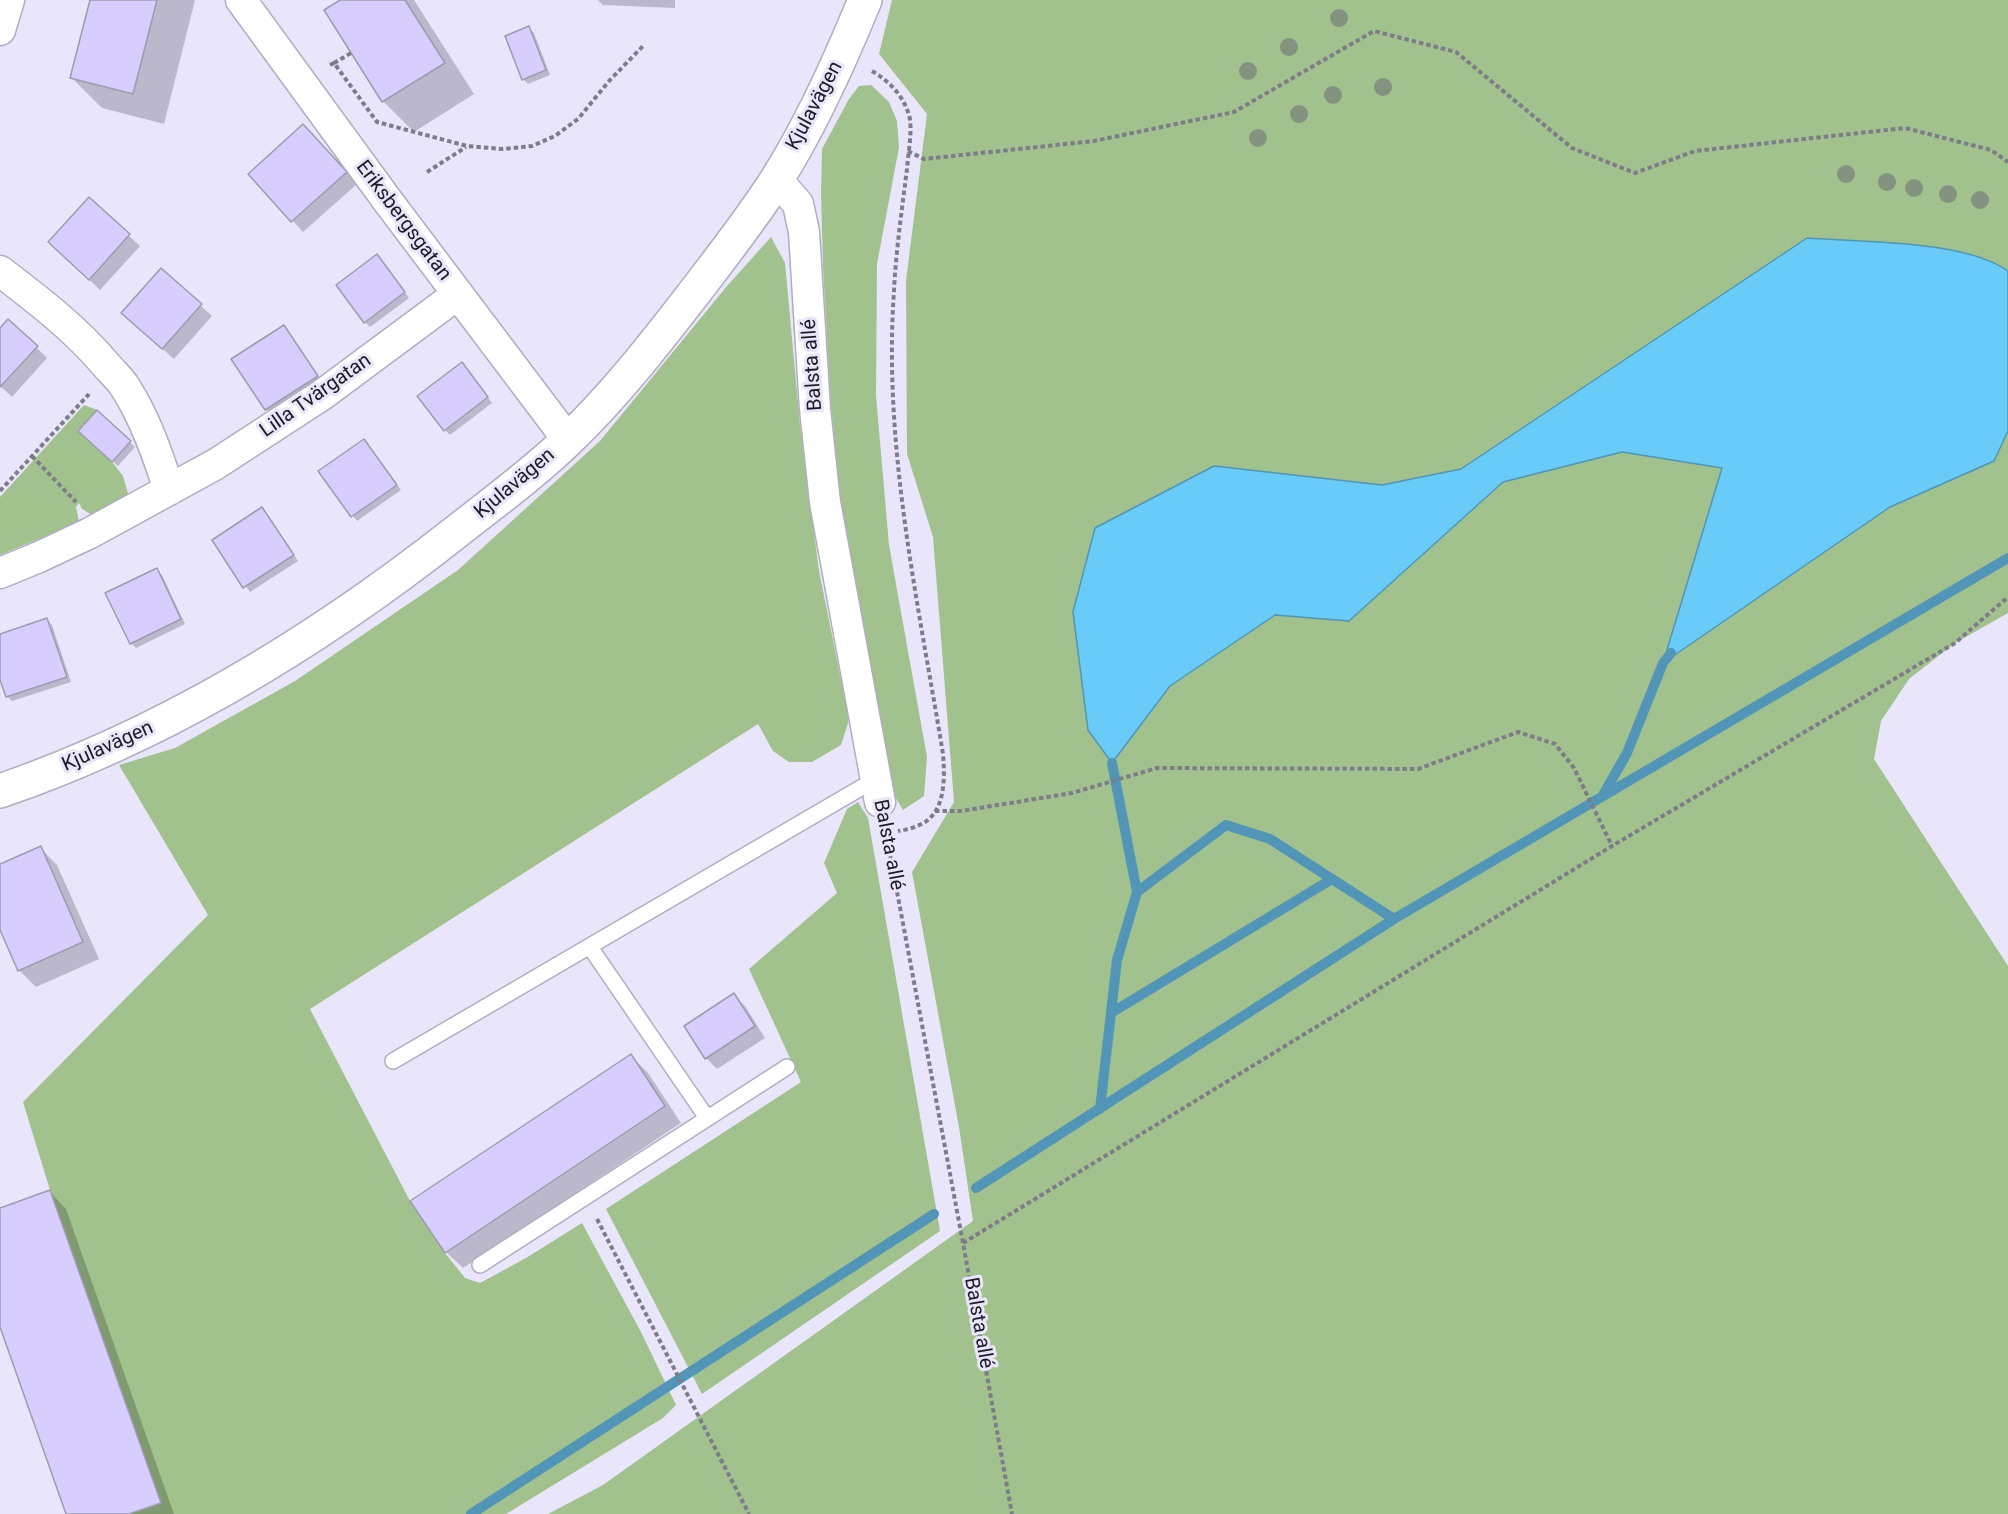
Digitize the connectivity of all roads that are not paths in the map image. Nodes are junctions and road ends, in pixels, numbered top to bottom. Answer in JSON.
{"nodes":[{"id":1,"x":9,"y":0,"type":"edge"},
{"id":2,"x":241,"y":0,"type":"edge"},
{"id":3,"x":865,"y":0,"type":"edge"},
{"id":4,"x":0,"y":30,"type":"edge"},
{"id":5,"x":777,"y":180,"type":"junction"},
{"id":6,"x":0,"y":271,"type":"edge"},
{"id":7,"x":458,"y":294,"type":"junction"},
{"id":8,"x":568,"y":440,"type":"junction"},
{"id":9,"x":169,"y":490,"type":"junction"},
{"id":10,"x":0,"y":573,"type":"edge"},
{"id":11,"x":878,"y":790,"type":"joint"},
{"id":12,"x":0,"y":791,"type":"edge"},
{"id":13,"x":590,"y":947,"type":"junction"},
{"id":14,"x":393,"y":1061,"type":"dead end"},
{"id":15,"x":786,"y":1067,"type":"dead end"},
{"id":16,"x":707,"y":1118,"type":"junction"},
{"id":17,"x":480,"y":1265,"type":"dead end"}],
"edges":[{"from":1,"to":4,"type":"street"},
{"from":2,"to":7,"type":"street","name":"Eriksbergsgatan"},
{"from":3,"to":5,"type":"street","name":"Kjulavägen"},
{"from":5,"to":8,"type":"street","name":"Kjulavägen"},
{"from":5,"to":11,"type":"street","name":"Balsta allé"},
{"from":6,"to":9,"type":"street"},
{"from":7,"to":8,"type":"street","name":"Eriksbergsgatan"},
{"from":7,"to":9,"type":"street","name":"Lilla Tvärgatan"},
{"from":8,"to":12,"type":"street","name":"Kjulavägen"},
{"from":9,"to":10,"type":"street","name":"Lilla Tvärgatan"},
{"from":11,"to":13,"type":"lane"},
{"from":13,"to":14,"type":"lane"},
{"from":13,"to":16,"type":"lane"},
{"from":15,"to":16,"type":"lane"},
{"from":16,"to":17,"type":"lane"}]}
